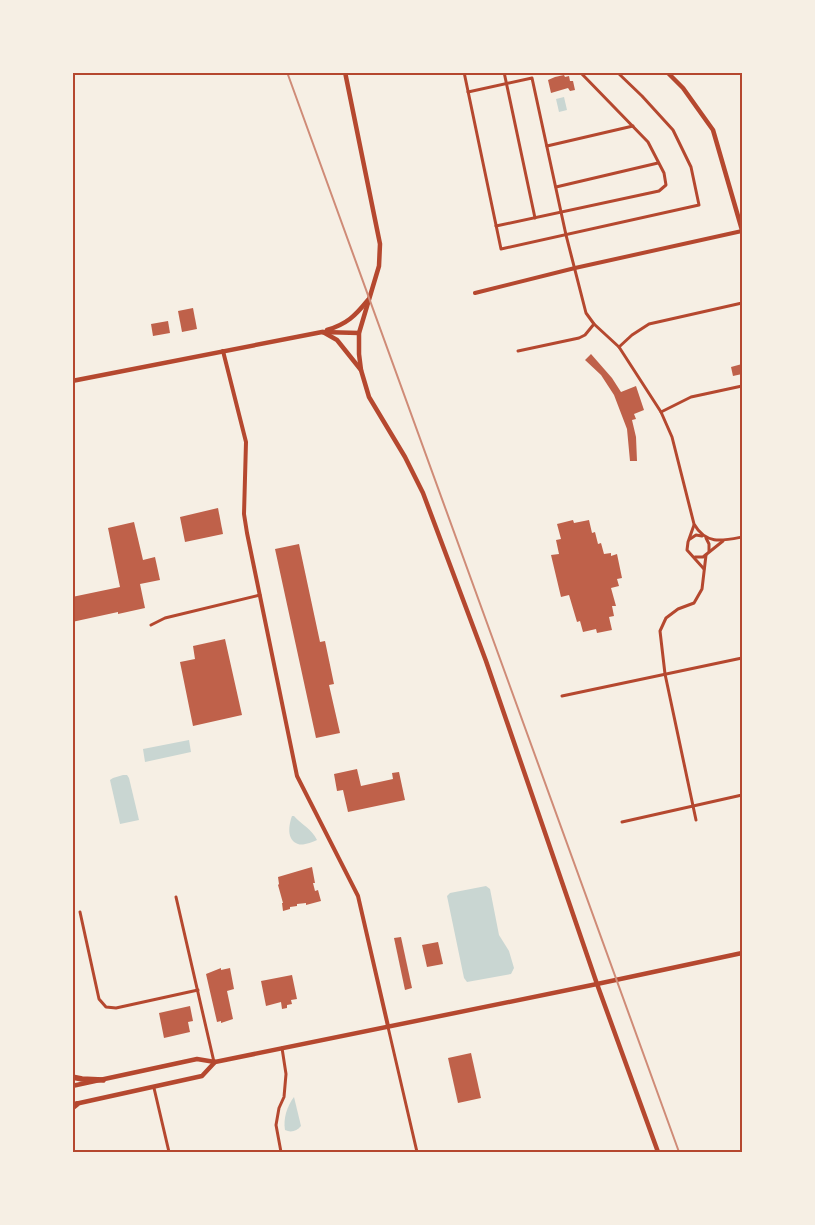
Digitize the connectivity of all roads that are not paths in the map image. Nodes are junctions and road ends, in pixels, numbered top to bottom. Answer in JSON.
{"nodes":[{"id":1,"x":345,"y":72,"type":"edge"},
{"id":2,"x":464,"y":72,"type":"edge"},
{"id":3,"x":504,"y":72,"type":"edge"},
{"id":4,"x":580,"y":72,"type":"edge"},
{"id":5,"x":617,"y":72,"type":"edge"},
{"id":6,"x":667,"y":72,"type":"edge"},
{"id":7,"x":506,"y":84,"type":"junction"},
{"id":8,"x":468,"y":92,"type":"junction"},
{"id":9,"x":634,"y":126,"type":"junction"},
{"id":10,"x":547,"y":146,"type":"junction"},
{"id":11,"x":658,"y":163,"type":"junction"},
{"id":12,"x":556,"y":187,"type":"junction"},
{"id":13,"x":562,"y":212,"type":"junction"},
{"id":14,"x":535,"y":218,"type":"junction"},
{"id":15,"x":496,"y":226,"type":"junction"},
{"id":16,"x":742,"y":230,"type":"edge"},
{"id":17,"x":566,"y":235,"type":"junction"},
{"id":18,"x":575,"y":268,"type":"junction"},
{"id":19,"x":475,"y":292,"type":"dead end"},
{"id":20,"x":369,"y":299,"type":"junction"},
{"id":21,"x":742,"y":303,"type":"edge"},
{"id":22,"x":594,"y":324,"type":"junction"},
{"id":23,"x":322,"y":332,"type":"junction"},
{"id":24,"x":359,"y":334,"type":"junction"},
{"id":25,"x":619,"y":347,"type":"junction"},
{"id":26,"x":223,"y":351,"type":"junction"},
{"id":27,"x":518,"y":351,"type":"dead end"},
{"id":28,"x":361,"y":370,"type":"junction"},
{"id":29,"x":72,"y":381,"type":"edge"},
{"id":30,"x":742,"y":386,"type":"edge"},
{"id":31,"x":661,"y":412,"type":"junction"},
{"id":32,"x":694,"y":524,"type":"junction"},
{"id":33,"x":704,"y":537,"type":"junction"},
{"id":34,"x":742,"y":537,"type":"edge"},
{"id":35,"x":723,"y":540,"type":"junction"},
{"id":36,"x":688,"y":542,"type":"junction"},
{"id":37,"x":707,"y":553,"type":"junction"},
{"id":38,"x":695,"y":558,"type":"junction"},
{"id":39,"x":704,"y":569,"type":"junction"},
{"id":40,"x":260,"y":595,"type":"junction"},
{"id":41,"x":151,"y":625,"type":"dead end"},
{"id":42,"x":742,"y":658,"type":"edge"},
{"id":43,"x":665,"y":674,"type":"junction"},
{"id":44,"x":562,"y":696,"type":"dead end"},
{"id":45,"x":742,"y":795,"type":"edge"},
{"id":46,"x":693,"y":806,"type":"junction"},
{"id":47,"x":696,"y":820,"type":"dead end"},
{"id":48,"x":622,"y":822,"type":"dead end"},
{"id":49,"x":176,"y":897,"type":"dead end"},
{"id":50,"x":80,"y":912,"type":"dead end"},
{"id":51,"x":742,"y":953,"type":"edge"},
{"id":52,"x":597,"y":984,"type":"junction"},
{"id":53,"x":198,"y":990,"type":"junction"},
{"id":54,"x":388,"y":1026,"type":"junction"},
{"id":55,"x":282,"y":1048,"type":"junction"},
{"id":56,"x":214,"y":1062,"type":"junction"},
{"id":57,"x":72,"y":1077,"type":"edge"},
{"id":58,"x":103,"y":1080,"type":"junction"},
{"id":59,"x":72,"y":1086,"type":"edge"},
{"id":60,"x":154,"y":1088,"type":"junction"},
{"id":61,"x":74,"y":1106,"type":"edge"},
{"id":62,"x":169,"y":1152,"type":"edge"},
{"id":63,"x":281,"y":1152,"type":"edge"},
{"id":64,"x":417,"y":1152,"type":"edge"},
{"id":65,"x":658,"y":1152,"type":"edge"}],
"edges":[{"from":1,"to":20,"type":"main road"},
{"from":2,"to":8,"type":"street"},
{"from":3,"to":7,"type":"street"},
{"from":4,"to":9,"type":"street"},
{"from":5,"to":17,"type":"street"},
{"from":6,"to":16,"type":"main road"},
{"from":7,"to":8,"type":"street"},
{"from":7,"to":10,"type":"street"},
{"from":7,"to":14,"type":"street"},
{"from":8,"to":15,"type":"street"},
{"from":9,"to":10,"type":"street"},
{"from":9,"to":11,"type":"street"},
{"from":10,"to":12,"type":"street"},
{"from":11,"to":12,"type":"street"},
{"from":11,"to":13,"type":"street"},
{"from":12,"to":13,"type":"street"},
{"from":13,"to":14,"type":"street"},
{"from":13,"to":17,"type":"street"},
{"from":14,"to":15,"type":"street"},
{"from":15,"to":17,"type":"street"},
{"from":16,"to":18,"type":"street"},
{"from":17,"to":18,"type":"street"},
{"from":18,"to":19,"type":"street"},
{"from":18,"to":22,"type":"street"},
{"from":20,"to":23,"type":"main road"},
{"from":20,"to":24,"type":"main road"},
{"from":21,"to":25,"type":"street"},
{"from":22,"to":25,"type":"street"},
{"from":22,"to":27,"type":"street"},
{"from":23,"to":24,"type":"main road"},
{"from":23,"to":26,"type":"main road"},
{"from":23,"to":28,"type":"main road"},
{"from":24,"to":28,"type":"main road"},
{"from":25,"to":31,"type":"street"},
{"from":26,"to":29,"type":"main road"},
{"from":26,"to":40,"type":"street"},
{"from":28,"to":52,"type":"main road"},
{"from":30,"to":31,"type":"street"},
{"from":31,"to":32,"type":"street"},
{"from":32,"to":33,"type":"street"},
{"from":32,"to":36,"type":"street"},
{"from":33,"to":35,"type":"street"},
{"from":33,"to":36,"type":"street"},
{"from":33,"to":37,"type":"street"},
{"from":34,"to":35,"type":"street"},
{"from":35,"to":37,"type":"street"},
{"from":36,"to":38,"type":"street"},
{"from":37,"to":38,"type":"street"},
{"from":37,"to":39,"type":"street"},
{"from":38,"to":39,"type":"street"},
{"from":39,"to":43,"type":"street"},
{"from":40,"to":41,"type":"street"},
{"from":40,"to":54,"type":"street"},
{"from":42,"to":43,"type":"street"},
{"from":43,"to":44,"type":"street"},
{"from":43,"to":46,"type":"street"},
{"from":45,"to":46,"type":"street"},
{"from":46,"to":47,"type":"street"},
{"from":46,"to":48,"type":"street"},
{"from":49,"to":53,"type":"street"},
{"from":50,"to":53,"type":"street"},
{"from":51,"to":52,"type":"main road"},
{"from":52,"to":54,"type":"main road"},
{"from":52,"to":65,"type":"main road"},
{"from":53,"to":56,"type":"street"},
{"from":54,"to":55,"type":"main road"},
{"from":54,"to":64,"type":"street"},
{"from":55,"to":56,"type":"main road"},
{"from":55,"to":63,"type":"street"},
{"from":56,"to":58,"type":"main road"},
{"from":56,"to":60,"type":"main road"},
{"from":57,"to":58,"type":"highway"},
{"from":58,"to":59,"type":"main road"},
{"from":60,"to":61,"type":"main road"},
{"from":60,"to":62,"type":"street"}]}
